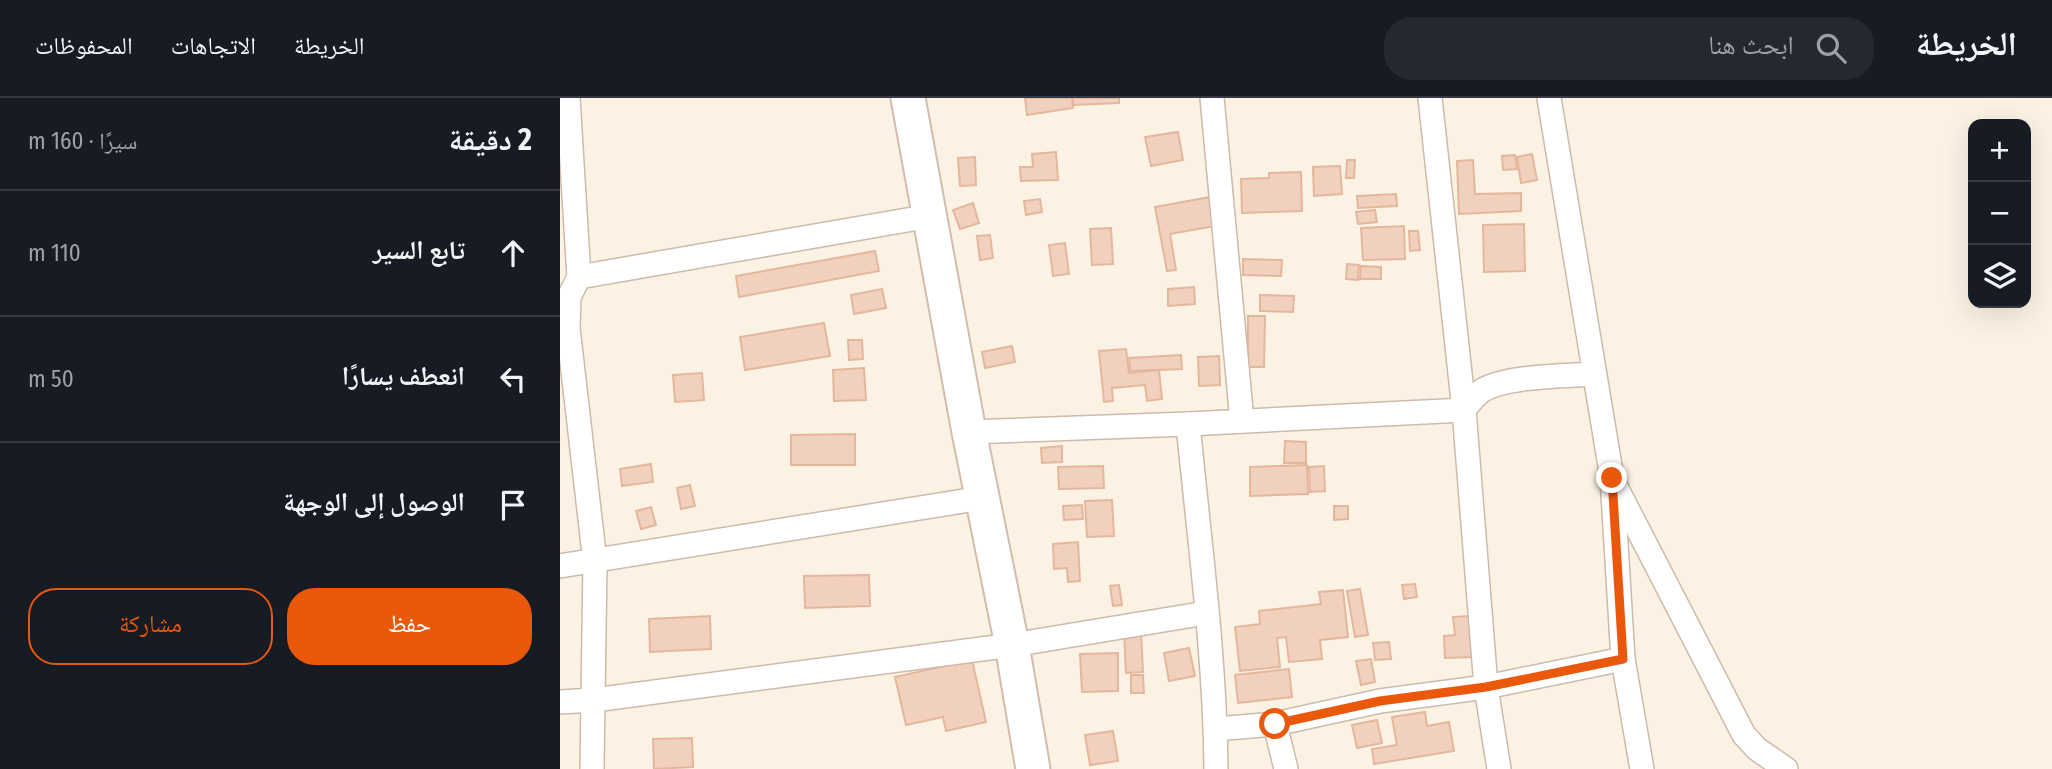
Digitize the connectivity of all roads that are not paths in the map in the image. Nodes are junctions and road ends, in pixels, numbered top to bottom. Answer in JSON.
{"nodes":[{"id":1,"x":568,"y":98,"type":"edge"},
{"id":2,"x":908,"y":98,"type":"edge"},
{"id":3,"x":1212,"y":98,"type":"edge"},
{"id":4,"x":1430,"y":98,"type":"edge"},
{"id":5,"x":1549,"y":98,"type":"edge"},
{"id":6,"x":930,"y":216,"type":"junction"},
{"id":7,"x":579,"y":277,"type":"junction"},
{"id":8,"x":1592,"y":374,"type":"junction"},
{"id":9,"x":1464,"y":410,"type":"junction"},
{"id":10,"x":1242,"y":421,"type":"junction"},
{"id":11,"x":1188,"y":424,"type":"junction"},
{"id":12,"x":969,"y":432,"type":"junction"},
{"id":13,"x":1612,"y":478,"type":"junction"},
{"id":14,"x":982,"y":498,"type":"junction"},
{"id":15,"x":595,"y":562,"type":"junction"},
{"id":16,"x":560,"y":566,"type":"edge"},
{"id":17,"x":1206,"y":613,"type":"junction"},
{"id":18,"x":1012,"y":645,"type":"junction"},
{"id":19,"x":1623,"y":659,"type":"junction"},
{"id":20,"x":1486,"y":687,"type":"junction"},
{"id":21,"x":594,"y":700,"type":"junction"},
{"id":22,"x":560,"y":702,"type":"edge"},
{"id":23,"x":1275,"y":724,"type":"junction"},
{"id":24,"x":1216,"y":729,"type":"junction"},
{"id":25,"x":592,"y":769,"type":"edge"},
{"id":26,"x":1033,"y":769,"type":"edge"},
{"id":27,"x":1216,"y":769,"type":"edge"},
{"id":28,"x":1286,"y":769,"type":"edge"},
{"id":29,"x":1499,"y":769,"type":"edge"},
{"id":30,"x":1642,"y":769,"type":"edge"},
{"id":31,"x":1786,"y":769,"type":"edge"}],
"edges":[{"from":1,"to":7,"type":"street"},
{"from":2,"to":6,"type":"main road"},
{"from":3,"to":10,"type":"street"},
{"from":4,"to":9,"type":"street"},
{"from":5,"to":8,"type":"street"},
{"from":6,"to":7,"type":"street"},
{"from":6,"to":12,"type":"main road"},
{"from":7,"to":15,"type":"street"},
{"from":8,"to":9,"type":"street"},
{"from":8,"to":13,"type":"street"},
{"from":9,"to":10,"type":"street"},
{"from":9,"to":20,"type":"street"},
{"from":10,"to":11,"type":"street"},
{"from":11,"to":12,"type":"street"},
{"from":11,"to":17,"type":"street"},
{"from":12,"to":14,"type":"main road"},
{"from":13,"to":19,"type":"street"},
{"from":13,"to":31,"type":"street"},
{"from":14,"to":15,"type":"street"},
{"from":14,"to":18,"type":"main road"},
{"from":15,"to":16,"type":"street"},
{"from":15,"to":21,"type":"street"},
{"from":17,"to":18,"type":"street"},
{"from":17,"to":24,"type":"street"},
{"from":18,"to":21,"type":"street"},
{"from":18,"to":26,"type":"main road"},
{"from":19,"to":20,"type":"street"},
{"from":19,"to":30,"type":"street"},
{"from":20,"to":23,"type":"street"},
{"from":20,"to":29,"type":"street"},
{"from":21,"to":22,"type":"street"},
{"from":21,"to":25,"type":"street"},
{"from":23,"to":24,"type":"street"},
{"from":23,"to":28,"type":"street"},
{"from":24,"to":27,"type":"street"}]}
